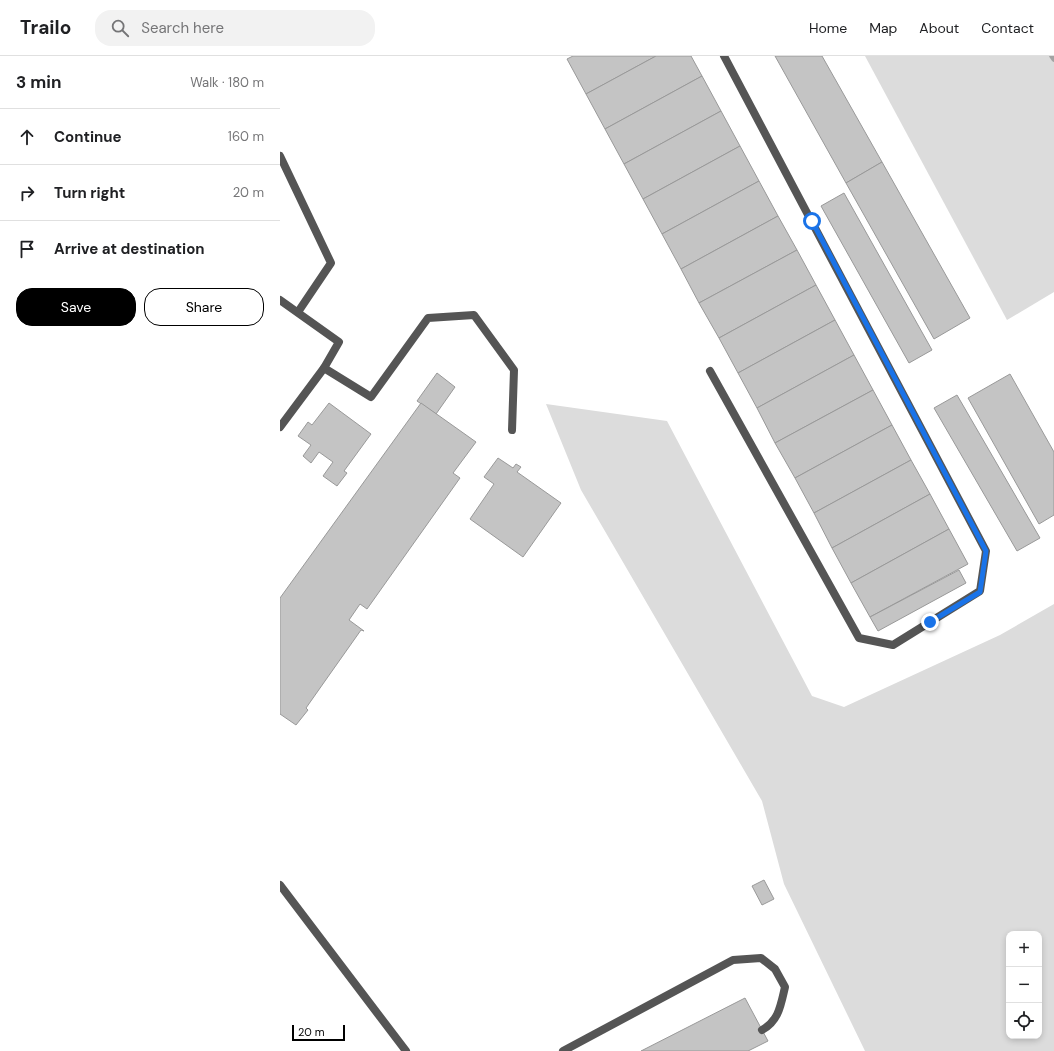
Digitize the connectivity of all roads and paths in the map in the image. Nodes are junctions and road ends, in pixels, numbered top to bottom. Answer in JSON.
{"nodes":[{"id":1,"x":724,"y":56,"type":"edge"},
{"id":2,"x":280,"y":156,"type":"edge"},
{"id":3,"x":280,"y":300,"type":"edge"},
{"id":4,"x":298,"y":312,"type":"junction"},
{"id":5,"x":324,"y":368,"type":"junction"},
{"id":6,"x":710,"y":371,"type":"dead end"},
{"id":7,"x":280,"y":427,"type":"edge"},
{"id":8,"x":512,"y":430,"type":"dead end"},
{"id":9,"x":280,"y":885,"type":"edge"},
{"id":10,"x":762,"y":1030,"type":"dead end"},
{"id":11,"x":406,"y":1051,"type":"edge"},
{"id":12,"x":563,"y":1051,"type":"edge"}],
"edges":[{"from":1,"to":6,"type":"street"},
{"from":2,"to":4,"type":"street"},
{"from":3,"to":4,"type":"street"},
{"from":4,"to":5,"type":"street"},
{"from":5,"to":7,"type":"street"},
{"from":5,"to":8,"type":"street"},
{"from":9,"to":11,"type":"street"},
{"from":10,"to":12,"type":"street"}]}
